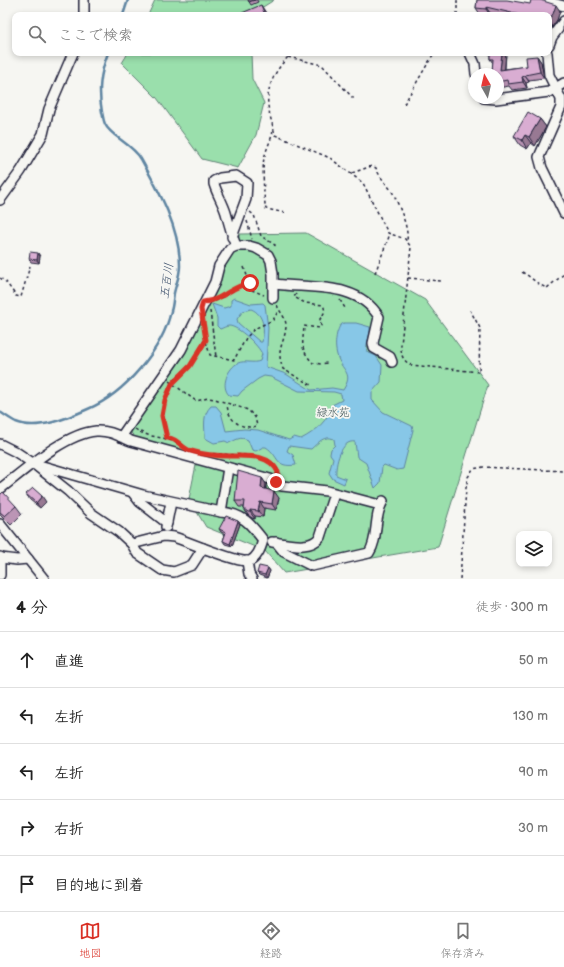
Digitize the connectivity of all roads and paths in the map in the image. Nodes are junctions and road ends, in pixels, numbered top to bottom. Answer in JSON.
{"nodes":[{"id":1,"x":84,"y":0,"type":"edge"},
{"id":2,"x":457,"y":0,"type":"edge"},
{"id":3,"x":541,"y":0,"type":"edge"},
{"id":4,"x":564,"y":6,"type":"edge"},
{"id":5,"x":84,"y":12,"type":"edge"},
{"id":6,"x":457,"y":12,"type":"edge"},
{"id":7,"x":564,"y":21,"type":"edge"},
{"id":8,"x":552,"y":37,"type":"edge"},
{"id":9,"x":72,"y":56,"type":"edge"},
{"id":10,"x":432,"y":56,"type":"edge"},
{"id":11,"x":471,"y":56,"type":"edge"},
{"id":12,"x":547,"y":56,"type":"edge"},
{"id":13,"x":288,"y":57,"type":"joint"},
{"id":14,"x":475,"y":68,"type":"edge"},
{"id":15,"x":564,"y":83,"type":"edge"},
{"id":16,"x":555,"y":88,"type":"junction"},
{"id":17,"x":504,"y":98,"type":"edge"},
{"id":18,"x":354,"y":99,"type":"dead end"},
{"id":19,"x":404,"y":104,"type":"dead end"},
{"id":20,"x":274,"y":130,"type":"junction"},
{"id":21,"x":351,"y":173,"type":"junction"},
{"id":22,"x":0,"y":200,"type":"edge"},
{"id":23,"x":244,"y":209,"type":"junction"},
{"id":24,"x":286,"y":213,"type":"dead end"},
{"id":25,"x":564,"y":213,"type":"edge"},
{"id":26,"x":390,"y":234,"type":"junction"},
{"id":27,"x":407,"y":241,"type":"junction"},
{"id":28,"x":234,"y":242,"type":"junction"},
{"id":29,"x":256,"y":248,"type":"junction"},
{"id":30,"x":269,"y":257,"type":"junction"},
{"id":31,"x":30,"y":266,"type":"dead end"},
{"id":32,"x":244,"y":267,"type":"dead end"},
{"id":33,"x":522,"y":272,"type":"dead end"},
{"id":34,"x":375,"y":273,"type":"dead end"},
{"id":35,"x":564,"y":274,"type":"edge"},
{"id":36,"x":0,"y":278,"type":"edge"},
{"id":37,"x":408,"y":278,"type":"junction"},
{"id":38,"x":441,"y":281,"type":"dead end"},
{"id":39,"x":250,"y":283,"type":"junction"},
{"id":40,"x":274,"y":284,"type":"junction"},
{"id":41,"x":300,"y":291,"type":"dead end"},
{"id":42,"x":336,"y":296,"type":"dead end"},
{"id":43,"x":273,"y":298,"type":"junction"},
{"id":44,"x":202,"y":306,"type":"junction"},
{"id":45,"x":345,"y":308,"type":"dead end"},
{"id":46,"x":279,"y":309,"type":"junction"},
{"id":47,"x":470,"y":310,"type":"dead end"},
{"id":48,"x":206,"y":340,"type":"junction"},
{"id":49,"x":216,"y":357,"type":"junction"},
{"id":50,"x":392,"y":362,"type":"dead end"},
{"id":51,"x":327,"y":363,"type":"dead end"},
{"id":52,"x":162,"y":377,"type":"junction"},
{"id":53,"x":172,"y":384,"type":"junction"},
{"id":54,"x":311,"y":385,"type":"dead end"},
{"id":55,"x":227,"y":404,"type":"junction"},
{"id":56,"x":128,"y":425,"type":"junction"},
{"id":57,"x":121,"y":437,"type":"junction"},
{"id":58,"x":167,"y":438,"type":"junction"},
{"id":59,"x":0,"y":444,"type":"edge"},
{"id":60,"x":187,"y":450,"type":"dead end"},
{"id":61,"x":208,"y":454,"type":"dead end"},
{"id":62,"x":34,"y":464,"type":"junction"},
{"id":63,"x":228,"y":468,"type":"junction"},
{"id":64,"x":564,"y":471,"type":"edge"},
{"id":65,"x":276,"y":482,"type":"junction"},
{"id":66,"x":0,"y":489,"type":"edge"},
{"id":67,"x":133,"y":492,"type":"junction"},
{"id":68,"x":334,"y":494,"type":"junction"},
{"id":69,"x":171,"y":502,"type":"junction"},
{"id":70,"x":221,"y":512,"type":"junction"},
{"id":71,"x":167,"y":523,"type":"junction"},
{"id":72,"x":0,"y":524,"type":"edge"},
{"id":73,"x":164,"y":536,"type":"junction"},
{"id":74,"x":263,"y":540,"type":"junction"},
{"id":75,"x":276,"y":542,"type":"junction"},
{"id":76,"x":132,"y":544,"type":"junction"},
{"id":77,"x":203,"y":548,"type":"junction"},
{"id":78,"x":0,"y":557,"type":"edge"},
{"id":79,"x":28,"y":559,"type":"junction"},
{"id":80,"x":247,"y":561,"type":"junction"},
{"id":81,"x":0,"y":575,"type":"edge"},
{"id":82,"x":44,"y":579,"type":"edge"},
{"id":83,"x":252,"y":579,"type":"edge"},
{"id":84,"x":460,"y":579,"type":"edge"}],
"edges":[{"from":1,"to":5,"type":"street"},
{"from":2,"to":6,"type":"path"},
{"from":3,"to":4,"type":"street"},
{"from":7,"to":8,"type":"street"},
{"from":9,"to":22,"type":"street"},
{"from":10,"to":19,"type":"path"},
{"from":11,"to":14,"type":"street"},
{"from":12,"to":16,"type":"street"},
{"from":13,"to":18,"type":"path"},
{"from":13,"to":20,"type":"path"},
{"from":15,"to":16,"type":"street"},
{"from":16,"to":17,"type":"street"},
{"from":16,"to":25,"type":"street"},
{"from":20,"to":21,"type":"path"},
{"from":20,"to":24,"type":"path"},
{"from":21,"to":26,"type":"path"},
{"from":21,"to":27,"type":"path"},
{"from":23,"to":28,"type":"street"},
{"from":23,"to":28,"type":"street"},
{"from":23,"to":29,"type":"path"},
{"from":23,"to":30,"type":"path"},
{"from":26,"to":27,"type":"path"},
{"from":26,"to":34,"type":"path"},
{"from":27,"to":37,"type":"path"},
{"from":28,"to":29,"type":"street"},
{"from":28,"to":44,"type":"street"},
{"from":29,"to":30,"type":"street"},
{"from":30,"to":40,"type":"street"},
{"from":31,"to":36,"type":"path"},
{"from":32,"to":39,"type":"path"},
{"from":33,"to":35,"type":"path"},
{"from":37,"to":38,"type":"path"},
{"from":37,"to":47,"type":"path"},
{"from":39,"to":43,"type":"path"},
{"from":39,"to":44,"type":"path"},
{"from":40,"to":43,"type":"street"},
{"from":40,"to":50,"type":"street"},
{"from":41,"to":51,"type":"path"},
{"from":42,"to":45,"type":"path"},
{"from":43,"to":46,"type":"path"},
{"from":44,"to":48,"type":"path"},
{"from":44,"to":52,"type":"street"},
{"from":46,"to":49,"type":"path"},
{"from":46,"to":54,"type":"path"},
{"from":48,"to":49,"type":"path"},
{"from":48,"to":53,"type":"path"},
{"from":49,"to":49,"type":"path"},
{"from":52,"to":53,"type":"path"},
{"from":52,"to":56,"type":"street"},
{"from":53,"to":55,"type":"path"},
{"from":53,"to":58,"type":"path"},
{"from":55,"to":55,"type":"path"},
{"from":56,"to":57,"type":"street"},
{"from":56,"to":58,"type":"path"},
{"from":57,"to":62,"type":"street"},
{"from":57,"to":63,"type":"street"},
{"from":58,"to":60,"type":"path"},
{"from":59,"to":62,"type":"street"},
{"from":61,"to":65,"type":"path"},
{"from":62,"to":66,"type":"street"},
{"from":62,"to":67,"type":"street"},
{"from":62,"to":76,"type":"street"},
{"from":63,"to":65,"type":"street"},
{"from":63,"to":70,"type":"street"},
{"from":64,"to":84,"type":"path"},
{"from":65,"to":68,"type":"street"},
{"from":67,"to":69,"type":"street"},
{"from":67,"to":71,"type":"street"},
{"from":68,"to":75,"type":"street"},
{"from":68,"to":75,"type":"street"},
{"from":69,"to":70,"type":"street"},
{"from":69,"to":71,"type":"street"},
{"from":70,"to":74,"type":"street"},
{"from":71,"to":73,"type":"street"},
{"from":72,"to":79,"type":"street"},
{"from":73,"to":76,"type":"street"},
{"from":73,"to":77,"type":"street"},
{"from":74,"to":75,"type":"street"},
{"from":74,"to":80,"type":"street"},
{"from":76,"to":77,"type":"street"},
{"from":77,"to":80,"type":"street"},
{"from":78,"to":79,"type":"street"},
{"from":78,"to":81,"type":"street"},
{"from":79,"to":82,"type":"street"},
{"from":80,"to":83,"type":"street"}]}
